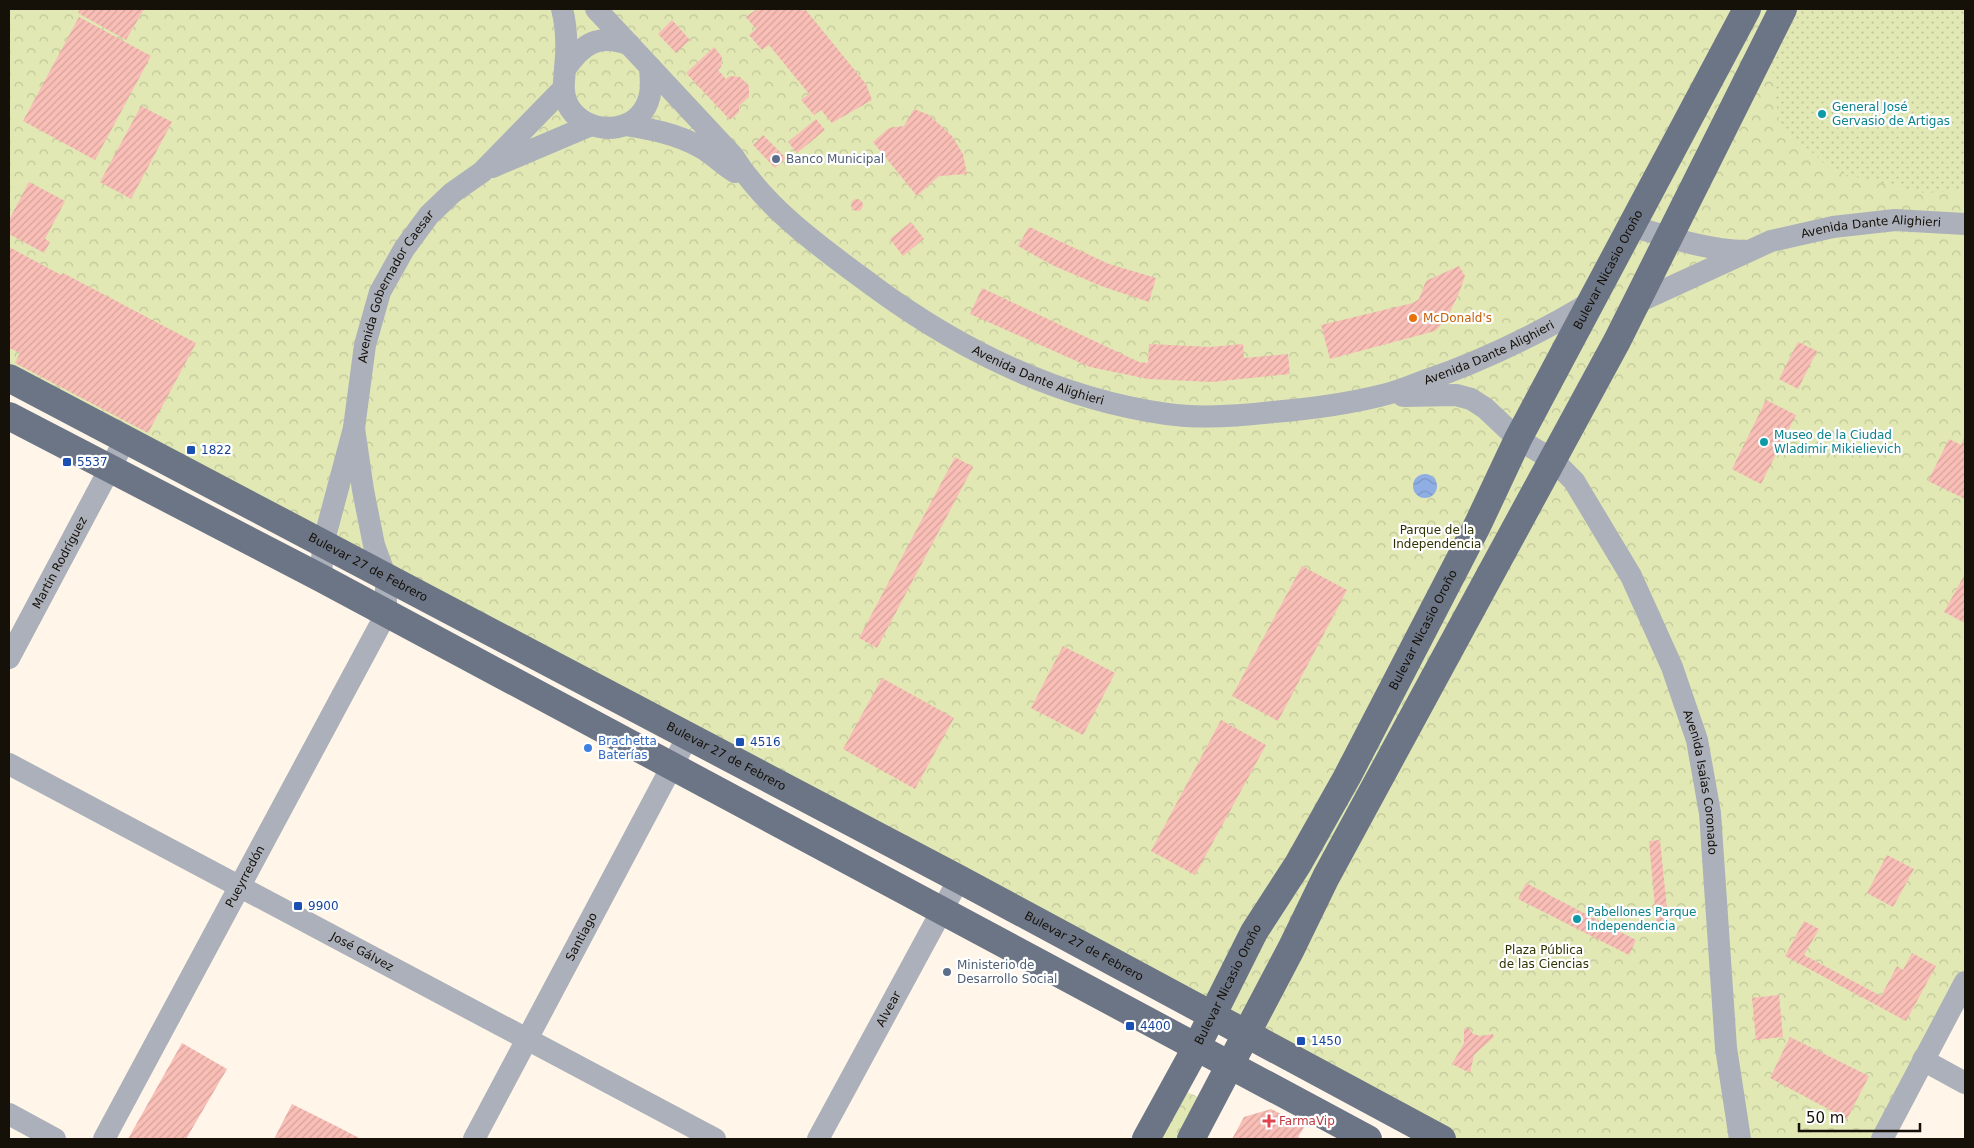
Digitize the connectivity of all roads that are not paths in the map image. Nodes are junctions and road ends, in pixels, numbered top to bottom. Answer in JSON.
{"nodes":[{"id":1,"x":562,"y":9,"type":"edge"},
{"id":2,"x":596,"y":9,"type":"edge"},
{"id":3,"x":1747,"y":9,"type":"edge"},
{"id":4,"x":1783,"y":9,"type":"edge"},
{"id":5,"x":630,"y":45,"type":"junction"},
{"id":6,"x":650,"y":67,"type":"junction"},
{"id":7,"x":564,"y":79,"type":"junction"},
{"id":8,"x":625,"y":125,"type":"junction"},
{"id":9,"x":591,"y":126,"type":"junction"},
{"id":10,"x":482,"y":172,"type":"junction"},
{"id":11,"x":747,"y":179,"type":"junction"},
{"id":12,"x":1965,"y":224,"type":"edge"},
{"id":13,"x":1631,"y":226,"type":"junction"},
{"id":14,"x":1669,"y":237,"type":"junction"},
{"id":15,"x":1748,"y":251,"type":"junction"},
{"id":16,"x":1590,"y":303,"type":"junction"},
{"id":17,"x":1636,"y":303,"type":"junction"},
{"id":18,"x":9,"y":378,"type":"edge"},
{"id":19,"x":1384,"y":395,"type":"junction"},
{"id":20,"x":9,"y":416,"type":"edge"},
{"id":21,"x":354,"y":428,"type":"junction"},
{"id":22,"x":1518,"y":439,"type":"junction"},
{"id":23,"x":125,"y":440,"type":"junction"},
{"id":24,"x":1553,"y":460,"type":"junction"},
{"id":25,"x":110,"y":469,"type":"junction"},
{"id":26,"x":322,"y":544,"type":"junction"},
{"id":27,"x":321,"y":578,"type":"junction"},
{"id":28,"x":386,"y":578,"type":"junction"},
{"id":29,"x":386,"y":614,"type":"junction"},
{"id":30,"x":9,"y":658,"type":"edge"},
{"id":31,"x":688,"y":736,"type":"junction"},
{"id":32,"x":9,"y":764,"type":"edge"},
{"id":33,"x":672,"y":766,"type":"junction"},
{"id":34,"x":959,"y":879,"type":"junction"},
{"id":35,"x":239,"y":886,"type":"junction"},
{"id":36,"x":940,"y":911,"type":"junction"},
{"id":37,"x":1965,"y":982,"type":"edge"},
{"id":38,"x":1212,"y":1016,"type":"junction"},
{"id":39,"x":1246,"y":1034,"type":"junction"},
{"id":40,"x":527,"y":1039,"type":"junction"},
{"id":41,"x":1196,"y":1048,"type":"junction"},
{"id":42,"x":1923,"y":1060,"type":"junction"},
{"id":43,"x":1228,"y":1066,"type":"junction"},
{"id":44,"x":1965,"y":1082,"type":"edge"},
{"id":45,"x":9,"y":1114,"type":"edge"},
{"id":46,"x":55,"y":1139,"type":"edge"},
{"id":47,"x":104,"y":1139,"type":"edge"},
{"id":48,"x":474,"y":1139,"type":"edge"},
{"id":49,"x":715,"y":1139,"type":"edge"},
{"id":50,"x":818,"y":1139,"type":"edge"},
{"id":51,"x":1146,"y":1139,"type":"edge"},
{"id":52,"x":1191,"y":1139,"type":"edge"},
{"id":53,"x":1368,"y":1139,"type":"edge"},
{"id":54,"x":1442,"y":1139,"type":"edge"},
{"id":55,"x":1740,"y":1139,"type":"edge"},
{"id":56,"x":1882,"y":1139,"type":"edge"}],
"edges":[{"from":1,"to":7,"type":"street"},
{"from":2,"to":5,"type":"street"},
{"from":3,"to":13,"type":"main road","name":"Bulevar Nicasio Oroño"},
{"from":4,"to":14,"type":"main road"},
{"from":5,"to":6,"type":"street"},
{"from":5,"to":7,"type":"street"},
{"from":6,"to":8,"type":"street"},
{"from":6,"to":11,"type":"street","name":"Avenida Dante Alighieri"},
{"from":7,"to":9,"type":"street"},
{"from":7,"to":10,"type":"street","name":"Avenida Gobernador Caesar"},
{"from":8,"to":9,"type":"street"},
{"from":8,"to":11,"type":"street","name":"Avenida Dante Alighieri"},
{"from":9,"to":10,"type":"street","name":"Avenida Gobernador Caesar"},
{"from":10,"to":21,"type":"street","name":"Avenida Gobernador Caesar"},
{"from":11,"to":19,"type":"street","name":"Avenida Dante Alighieri"},
{"from":12,"to":15,"type":"street","name":"Avenida Dante Alighieri"},
{"from":13,"to":14,"type":"street","name":"Avenida Dante Alighieri"},
{"from":13,"to":16,"type":"main road","name":"Bulevar Nicasio Oroño"},
{"from":14,"to":15,"type":"street","name":"Avenida Dante Alighieri"},
{"from":14,"to":17,"type":"main road"},
{"from":15,"to":17,"type":"street","name":"Avenida Dante Alighieri"},
{"from":16,"to":19,"type":"street","name":"Avenida Dante Alighieri"},
{"from":16,"to":22,"type":"main road","name":"Bulevar Nicasio Oroño"},
{"from":17,"to":24,"type":"main road"},
{"from":18,"to":23,"type":"main road","name":"Bulevar 27 de Febrero"},
{"from":19,"to":22,"type":"street","name":"Avenida Dante Alighieri"},
{"from":20,"to":25,"type":"main road"},
{"from":21,"to":26,"type":"street","name":"Avenida Gobernador Caesar"},
{"from":21,"to":28,"type":"street","name":"Avenida Gobernador Caesar"},
{"from":22,"to":24,"type":"street","name":"Avenida Dante Alighieri"},
{"from":22,"to":38,"type":"main road","name":"Bulevar Nicasio Oroño"},
{"from":23,"to":25,"type":"street","name":"Martín Rodríguez"},
{"from":23,"to":26,"type":"main road","name":"Bulevar 27 de Febrero"},
{"from":24,"to":39,"type":"main road"},
{"from":24,"to":55,"type":"street","name":"Avenida Isaías Coronado"},
{"from":25,"to":27,"type":"main road"},
{"from":25,"to":30,"type":"street","name":"Martín Rodríguez"},
{"from":26,"to":27,"type":"street","name":"Avenida Gobernador Caesar"},
{"from":26,"to":28,"type":"main road","name":"Bulevar 27 de Febrero"},
{"from":27,"to":29,"type":"main road"},
{"from":28,"to":29,"type":"street","name":"Avenida Gobernador Caesar"},
{"from":28,"to":31,"type":"main road","name":"Bulevar 27 de Febrero"},
{"from":29,"to":33,"type":"main road"},
{"from":29,"to":35,"type":"street","name":"Pueyrredón"},
{"from":31,"to":33,"type":"street","name":"Santiago"},
{"from":31,"to":34,"type":"main road","name":"Bulevar 27 de Febrero"},
{"from":32,"to":35,"type":"street","name":"José Gálvez"},
{"from":33,"to":36,"type":"main road"},
{"from":33,"to":40,"type":"street","name":"Santiago"},
{"from":34,"to":36,"type":"street","name":"Alvear"},
{"from":34,"to":38,"type":"main road","name":"Bulevar 27 de Febrero"},
{"from":35,"to":40,"type":"street","name":"José Gálvez"},
{"from":35,"to":47,"type":"street","name":"Pueyrredón"},
{"from":36,"to":41,"type":"main road"},
{"from":36,"to":50,"type":"street","name":"Alvear"},
{"from":37,"to":42,"type":"street"},
{"from":38,"to":39,"type":"main road","name":"Bulevar 27 de Febrero"},
{"from":38,"to":41,"type":"main road","name":"Bulevar Nicasio Oroño"},
{"from":39,"to":43,"type":"main road"},
{"from":39,"to":54,"type":"main road","name":"Bulevar 27 de Febrero"},
{"from":40,"to":48,"type":"street","name":"Santiago"},
{"from":40,"to":49,"type":"street","name":"José Gálvez"},
{"from":41,"to":43,"type":"main road"},
{"from":41,"to":51,"type":"main road","name":"Bulevar Nicasio Oroño"},
{"from":42,"to":44,"type":"street"},
{"from":42,"to":56,"type":"street"},
{"from":43,"to":52,"type":"main road"},
{"from":43,"to":53,"type":"main road"},
{"from":45,"to":46,"type":"street"}]}
